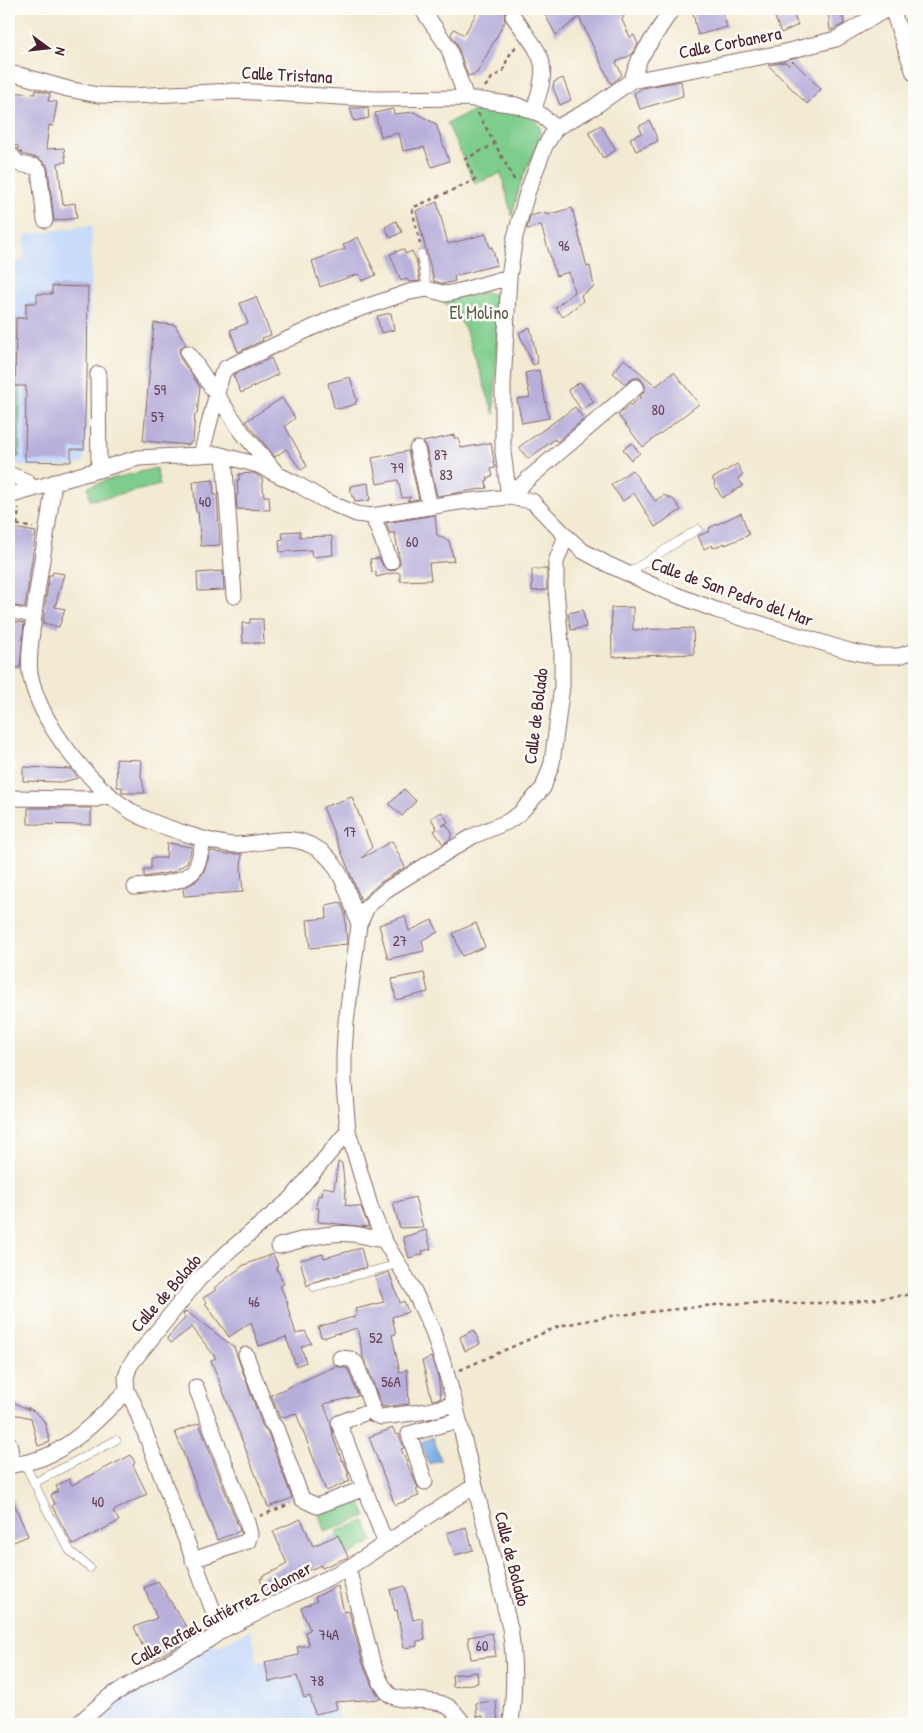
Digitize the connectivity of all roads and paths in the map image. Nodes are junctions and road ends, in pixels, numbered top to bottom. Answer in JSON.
{"nodes":[{"id":1,"x":422,"y":9,"type":"edge"},
{"id":2,"x":672,"y":9,"type":"edge"},
{"id":3,"x":888,"y":9,"type":"edge"},
{"id":4,"x":892,"y":9,"type":"edge"},
{"id":5,"x":513,"y":16,"type":"dead end"},
{"id":6,"x":526,"y":34,"type":"junction"},
{"id":7,"x":914,"y":73,"type":"edge"},
{"id":8,"x":9,"y":74,"type":"edge"},
{"id":9,"x":631,"y":81,"type":"junction"},
{"id":10,"x":473,"y":99,"type":"junction"},
{"id":11,"x":533,"y":111,"type":"junction"},
{"id":12,"x":556,"y":128,"type":"junction"},
{"id":13,"x":495,"y":144,"type":"junction"},
{"id":14,"x":9,"y":153,"type":"edge"},
{"id":15,"x":527,"y":193,"type":"junction"},
{"id":16,"x":45,"y":220,"type":"dead end"},
{"id":17,"x":421,"y":254,"type":"joint"},
{"id":18,"x":509,"y":277,"type":"junction"},
{"id":19,"x":427,"y":289,"type":"junction"},
{"id":20,"x":188,"y":353,"type":"dead end"},
{"id":21,"x":98,"y":374,"type":"dead end"},
{"id":22,"x":636,"y":387,"type":"dead end"},
{"id":23,"x":216,"y":395,"type":"junction"},
{"id":24,"x":417,"y":449,"type":"dead end"},
{"id":25,"x":201,"y":455,"type":"junction"},
{"id":26,"x":224,"y":456,"type":"junction"},
{"id":27,"x":99,"y":470,"type":"junction"},
{"id":28,"x":9,"y":474,"type":"edge"},
{"id":29,"x":277,"y":474,"type":"junction"},
{"id":30,"x":54,"y":482,"type":"junction"},
{"id":31,"x":33,"y":488,"type":"junction"},
{"id":32,"x":9,"y":496,"type":"edge"},
{"id":33,"x":509,"y":497,"type":"junction"},
{"id":34,"x":430,"y":507,"type":"junction"},
{"id":35,"x":372,"y":516,"type":"junction"},
{"id":36,"x":9,"y":523,"type":"edge"},
{"id":37,"x":698,"y":529,"type":"dead end"},
{"id":38,"x":47,"y":531,"type":"junction"},
{"id":39,"x":566,"y":536,"type":"junction"},
{"id":40,"x":391,"y":562,"type":"dead end"},
{"id":41,"x":627,"y":573,"type":"junction"},
{"id":42,"x":234,"y":596,"type":"dead end"},
{"id":43,"x":9,"y":612,"type":"edge"},
{"id":44,"x":33,"y":617,"type":"junction"},
{"id":45,"x":914,"y":651,"type":"edge"},
{"id":46,"x":110,"y":795,"type":"junction"},
{"id":47,"x":9,"y":798,"type":"edge"},
{"id":48,"x":204,"y":839,"type":"junction"},
{"id":49,"x":135,"y":887,"type":"dead end"},
{"id":50,"x":358,"y":925,"type":"junction"},
{"id":51,"x":348,"y":1130,"type":"junction"},
{"id":52,"x":384,"y":1240,"type":"junction"},
{"id":53,"x":278,"y":1246,"type":"dead end"},
{"id":54,"x":398,"y":1264,"type":"junction"},
{"id":55,"x":314,"y":1287,"type":"dead end"},
{"id":56,"x":914,"y":1294,"type":"edge"},
{"id":57,"x":246,"y":1355,"type":"dead end"},
{"id":58,"x":340,"y":1358,"type":"dead end"},
{"id":59,"x":447,"y":1376,"type":"junction"},
{"id":60,"x":196,"y":1387,"type":"dead end"},
{"id":61,"x":126,"y":1391,"type":"junction"},
{"id":62,"x":455,"y":1404,"type":"junction"},
{"id":63,"x":362,"y":1414,"type":"dead end"},
{"id":64,"x":458,"y":1420,"type":"junction"},
{"id":65,"x":116,"y":1440,"type":"dead end"},
{"id":66,"x":9,"y":1443,"type":"edge"},
{"id":67,"x":15,"y":1464,"type":"edge"},
{"id":68,"x":426,"y":1482,"type":"dead end"},
{"id":69,"x":34,"y":1483,"type":"junction"},
{"id":70,"x":474,"y":1486,"type":"junction"},
{"id":71,"x":364,"y":1488,"type":"junction"},
{"id":72,"x":302,"y":1498,"type":"junction"},
{"id":73,"x":247,"y":1522,"type":"junction"},
{"id":74,"x":386,"y":1544,"type":"junction"},
{"id":75,"x":194,"y":1560,"type":"junction"},
{"id":76,"x":90,"y":1568,"type":"dead end"},
{"id":77,"x":348,"y":1568,"type":"junction"},
{"id":78,"x":221,"y":1631,"type":"junction"},
{"id":79,"x":78,"y":1724,"type":"edge"},
{"id":80,"x":464,"y":1724,"type":"edge"},
{"id":81,"x":511,"y":1724,"type":"edge"}],
"edges":[{"from":1,"to":10,"type":"street"},
{"from":2,"to":9,"type":"street"},
{"from":3,"to":9,"type":"street","name":"Calle Corbanera"},
{"from":4,"to":7,"type":"street"},
{"from":5,"to":6,"type":"street"},
{"from":6,"to":10,"type":"path"},
{"from":6,"to":11,"type":"street"},
{"from":8,"to":10,"type":"street","name":"Calle Tristana"},
{"from":9,"to":12,"type":"street"},
{"from":10,"to":11,"type":"street"},
{"from":10,"to":13,"type":"path"},
{"from":11,"to":12,"type":"street"},
{"from":12,"to":15,"type":"street"},
{"from":13,"to":15,"type":"path"},
{"from":13,"to":17,"type":"path"},
{"from":14,"to":16,"type":"street"},
{"from":15,"to":18,"type":"street"},
{"from":17,"to":19,"type":"lane"},
{"from":18,"to":19,"type":"street"},
{"from":18,"to":33,"type":"street"},
{"from":19,"to":23,"type":"street"},
{"from":20,"to":23,"type":"street","name":"Calle de San Pedro del Mar"},
{"from":21,"to":27,"type":"street"},
{"from":22,"to":33,"type":"street"},
{"from":23,"to":25,"type":"street"},
{"from":23,"to":29,"type":"street","name":"Calle de San Pedro del Mar"},
{"from":24,"to":34,"type":"street"},
{"from":25,"to":26,"type":"street","name":"Calle de San Pedro del Mar"},
{"from":25,"to":27,"type":"street","name":"Calle de San Pedro del Mar"},
{"from":26,"to":29,"type":"street","name":"Calle de San Pedro del Mar"},
{"from":26,"to":42,"type":"street"},
{"from":27,"to":30,"type":"street","name":"Calle de San Pedro del Mar"},
{"from":28,"to":31,"type":"street"},
{"from":29,"to":35,"type":"street","name":"Calle de San Pedro del Mar"},
{"from":30,"to":31,"type":"street","name":"Calle de San Pedro del Mar"},
{"from":30,"to":38,"type":"street","name":"Calle de Bolado"},
{"from":31,"to":32,"type":"street","name":"Calle de San Pedro del Mar"},
{"from":33,"to":34,"type":"street","name":"Calle de San Pedro del Mar"},
{"from":33,"to":39,"type":"street","name":"Calle de San Pedro del Mar"},
{"from":34,"to":35,"type":"street","name":"Calle de San Pedro del Mar"},
{"from":35,"to":40,"type":"street"},
{"from":36,"to":38,"type":"path"},
{"from":37,"to":41,"type":"lane"},
{"from":38,"to":44,"type":"street","name":"Calle de Bolado"},
{"from":39,"to":41,"type":"street","name":"Calle de San Pedro del Mar"},
{"from":39,"to":50,"type":"street","name":"Calle de Bolado"},
{"from":41,"to":45,"type":"street","name":"Calle de San Pedro del Mar"},
{"from":43,"to":44,"type":"street"},
{"from":44,"to":46,"type":"street","name":"Calle de Bolado"},
{"from":46,"to":47,"type":"street"},
{"from":46,"to":48,"type":"street","name":"Calle de Bolado"},
{"from":48,"to":49,"type":"street"},
{"from":48,"to":50,"type":"street","name":"Calle de Bolado"},
{"from":50,"to":51,"type":"street","name":"Calle de Bolado"},
{"from":51,"to":52,"type":"street","name":"Calle de Bolado"},
{"from":51,"to":61,"type":"street","name":"Calle de Bolado"},
{"from":52,"to":53,"type":"street"},
{"from":52,"to":54,"type":"street","name":"Calle de Bolado"},
{"from":54,"to":55,"type":"lane"},
{"from":54,"to":59,"type":"street","name":"Calle de Bolado"},
{"from":56,"to":59,"type":"path"},
{"from":57,"to":72,"type":"street"},
{"from":58,"to":62,"type":"street"},
{"from":59,"to":62,"type":"street","name":"Calle de Bolado"},
{"from":60,"to":73,"type":"street"},
{"from":61,"to":67,"type":"street"},
{"from":61,"to":75,"type":"street"},
{"from":62,"to":64,"type":"street","name":"Calle de Bolado"},
{"from":63,"to":71,"type":"street"},
{"from":64,"to":68,"type":"street"},
{"from":64,"to":70,"type":"street","name":"Calle de Bolado"},
{"from":65,"to":69,"type":"lane"},
{"from":66,"to":67,"type":"street"},
{"from":67,"to":69,"type":"lane"},
{"from":69,"to":76,"type":"lane"},
{"from":70,"to":74,"type":"street","name":"Calle Rafael Gutiérrez Colomer"},
{"from":70,"to":81,"type":"street","name":"Calle de Bolado"},
{"from":71,"to":72,"type":"street"},
{"from":71,"to":74,"type":"street"},
{"from":72,"to":73,"type":"path"},
{"from":73,"to":75,"type":"street"},
{"from":74,"to":77,"type":"street","name":"Calle Rafael Gutiérrez Colomer"},
{"from":75,"to":78,"type":"street"},
{"from":77,"to":78,"type":"street","name":"Calle Rafael Gutiérrez Colomer"},
{"from":77,"to":80,"type":"street"},
{"from":78,"to":79,"type":"street","name":"Calle Rafael Gutiérrez Colomer"}]}
